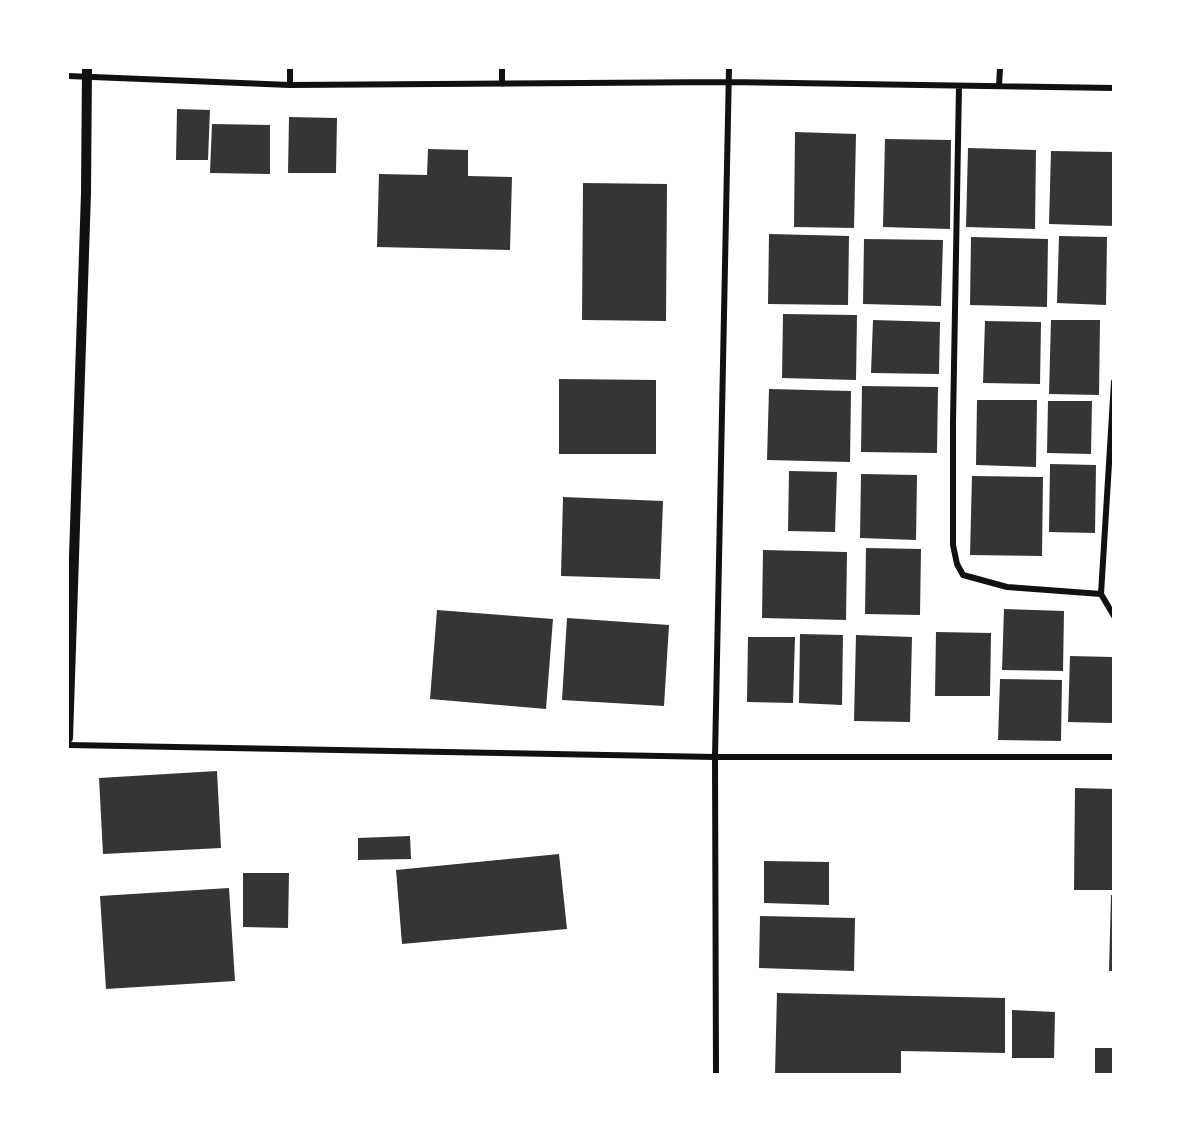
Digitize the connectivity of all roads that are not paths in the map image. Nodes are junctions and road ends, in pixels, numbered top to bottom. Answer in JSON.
{"nodes":[{"id":1,"x":290,"y":68,"type":"edge"},
{"id":2,"x":502,"y":68,"type":"edge"},
{"id":3,"x":729,"y":68,"type":"edge"},
{"id":4,"x":1000,"y":68,"type":"edge"},
{"id":5,"x":87,"y":72,"type":"edge"},
{"id":6,"x":68,"y":76,"type":"edge"},
{"id":7,"x":728,"y":82,"type":"junction"},
{"id":8,"x":502,"y":84,"type":"junction"},
{"id":9,"x":290,"y":85,"type":"junction"},
{"id":10,"x":959,"y":86,"type":"junction"},
{"id":11,"x":999,"y":86,"type":"junction"},
{"id":12,"x":1113,"y":88,"type":"edge"},
{"id":13,"x":1113,"y":382,"type":"edge"},
{"id":14,"x":1101,"y":594,"type":"junction"},
{"id":15,"x":1113,"y":616,"type":"edge"},
{"id":16,"x":68,"y":738,"type":"edge"},
{"id":17,"x":68,"y":745,"type":"edge"},
{"id":18,"x":715,"y":757,"type":"junction"},
{"id":19,"x":1113,"y":757,"type":"edge"},
{"id":20,"x":716,"y":1074,"type":"edge"}],
"edges":[{"from":1,"to":9,"type":"street"},
{"from":2,"to":8,"type":"street"},
{"from":3,"to":7,"type":"street"},
{"from":4,"to":11,"type":"street"},
{"from":5,"to":6,"type":"street"},
{"from":5,"to":9,"type":"street"},
{"from":5,"to":16,"type":"street"},
{"from":7,"to":8,"type":"street"},
{"from":7,"to":10,"type":"street"},
{"from":7,"to":18,"type":"street"},
{"from":8,"to":9,"type":"street"},
{"from":10,"to":11,"type":"street"},
{"from":10,"to":14,"type":"street"},
{"from":11,"to":12,"type":"street"},
{"from":13,"to":14,"type":"street"},
{"from":14,"to":15,"type":"street"},
{"from":17,"to":18,"type":"street"},
{"from":18,"to":19,"type":"street"},
{"from":18,"to":20,"type":"street"}]}
